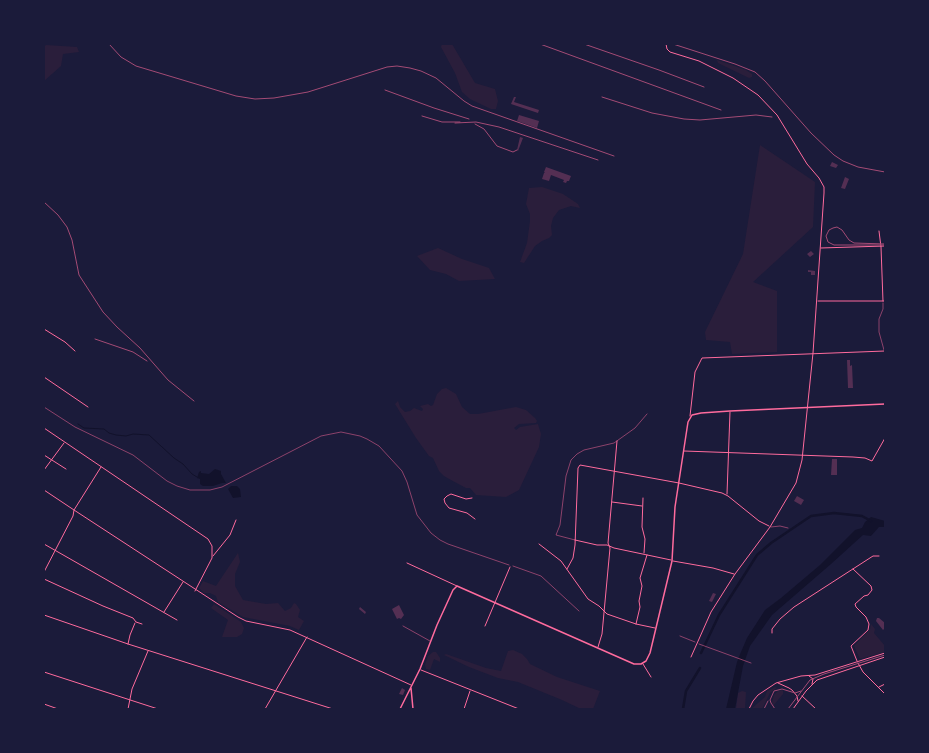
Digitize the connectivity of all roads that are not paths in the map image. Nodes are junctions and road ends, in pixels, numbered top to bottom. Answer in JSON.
{"nodes":[{"id":1,"x":666,"y":44,"type":"edge"},
{"id":2,"x":879,"y":231,"type":"dead end"},
{"id":3,"x":881,"y":246,"type":"junction"},
{"id":4,"x":885,"y":246,"type":"edge"},
{"id":5,"x":821,"y":248,"type":"junction"},
{"id":6,"x":817,"y":301,"type":"junction"},
{"id":7,"x":884,"y":301,"type":"edge"},
{"id":8,"x":44,"y":329,"type":"edge"},
{"id":9,"x":75,"y":351,"type":"dead end"},
{"id":10,"x":885,"y":351,"type":"edge"},
{"id":11,"x":813,"y":353,"type":"junction"},
{"id":12,"x":44,"y":377,"type":"edge"},
{"id":13,"x":885,"y":404,"type":"edge"},
{"id":14,"x":88,"y":407,"type":"dead end"},
{"id":15,"x":807,"y":408,"type":"junction"},
{"id":16,"x":730,"y":411,"type":"junction"},
{"id":17,"x":647,"y":414,"type":"dead end"},
{"id":18,"x":690,"y":416,"type":"junction"},
{"id":19,"x":44,"y":428,"type":"edge"},
{"id":20,"x":885,"y":438,"type":"edge"},
{"id":21,"x":617,"y":441,"type":"junction"},
{"id":22,"x":64,"y":442,"type":"junction"},
{"id":23,"x":684,"y":451,"type":"junction"},
{"id":24,"x":728,"y":452,"type":"junction"},
{"id":25,"x":803,"y":454,"type":"junction"},
{"id":26,"x":44,"y":456,"type":"edge"},
{"id":27,"x":51,"y":460,"type":"junction"},
{"id":28,"x":101,"y":467,"type":"junction"},
{"id":29,"x":66,"y":469,"type":"dead end"},
{"id":30,"x":44,"y":470,"type":"edge"},
{"id":31,"x":614,"y":471,"type":"junction"},
{"id":32,"x":679,"y":484,"type":"junction"},
{"id":33,"x":44,"y":490,"type":"edge"},
{"id":34,"x":726,"y":495,"type":"junction"},
{"id":35,"x":472,"y":498,"type":"dead end"},
{"id":36,"x":643,"y":498,"type":"dead end"},
{"id":37,"x":612,"y":502,"type":"junction"},
{"id":38,"x":642,"y":506,"type":"junction"},
{"id":39,"x":74,"y":510,"type":"junction"},
{"id":40,"x":475,"y":519,"type":"dead end"},
{"id":41,"x":236,"y":520,"type":"dead end"},
{"id":42,"x":770,"y":527,"type":"junction"},
{"id":43,"x":788,"y":528,"type":"dead end"},
{"id":44,"x":575,"y":540,"type":"junction"},
{"id":45,"x":44,"y":544,"type":"edge"},
{"id":46,"x":539,"y":544,"type":"dead end"},
{"id":47,"x":609,"y":546,"type":"junction"},
{"id":48,"x":55,"y":551,"type":"junction"},
{"id":49,"x":644,"y":553,"type":"junction"},
{"id":50,"x":648,"y":555,"type":"junction"},
{"id":51,"x":213,"y":556,"type":"junction"},
{"id":52,"x":879,"y":556,"type":"dead end"},
{"id":53,"x":672,"y":561,"type":"junction"},
{"id":54,"x":407,"y":563,"type":"dead end"},
{"id":55,"x":510,"y":567,"type":"dead end"},
{"id":56,"x":567,"y":569,"type":"junction"},
{"id":57,"x":853,"y":569,"type":"junction"},
{"id":58,"x":44,"y":572,"type":"edge"},
{"id":59,"x":735,"y":574,"type":"junction"},
{"id":60,"x":44,"y":579,"type":"edge"},
{"id":61,"x":183,"y":582,"type":"junction"},
{"id":62,"x":457,"y":586,"type":"junction"},
{"id":63,"x":195,"y":590,"type":"junction"},
{"id":64,"x":496,"y":602,"type":"junction"},
{"id":65,"x":164,"y":612,"type":"junction"},
{"id":66,"x":604,"y":612,"type":"junction"},
{"id":67,"x":44,"y":615,"type":"edge"},
{"id":68,"x":177,"y":620,"type":"dead end"},
{"id":69,"x":136,"y":622,"type":"junction"},
{"id":70,"x":142,"y":624,"type":"dead end"},
{"id":71,"x":636,"y":624,"type":"junction"},
{"id":72,"x":404,"y":626,"type":"dead end"},
{"id":73,"x":485,"y":626,"type":"dead end"},
{"id":74,"x":656,"y":628,"type":"junction"},
{"id":75,"x":772,"y":633,"type":"dead end"},
{"id":76,"x":307,"y":637,"type":"junction"},
{"id":77,"x":430,"y":641,"type":"junction"},
{"id":78,"x":128,"y":644,"type":"junction"},
{"id":79,"x":597,"y":648,"type":"junction"},
{"id":80,"x":149,"y":651,"type":"junction"},
{"id":81,"x":885,"y":653,"type":"edge"},
{"id":82,"x":691,"y":657,"type":"dead end"},
{"id":83,"x":885,"y":657,"type":"edge"},
{"id":84,"x":858,"y":662,"type":"junction"},
{"id":85,"x":643,"y":664,"type":"junction"},
{"id":86,"x":859,"y":666,"type":"junction"},
{"id":87,"x":420,"y":669,"type":"junction"},
{"id":88,"x":44,"y":672,"type":"edge"},
{"id":89,"x":808,"y":676,"type":"junction"},
{"id":90,"x":651,"y":678,"type":"dead end"},
{"id":91,"x":776,"y":683,"type":"junction"},
{"id":92,"x":812,"y":684,"type":"junction"},
{"id":93,"x":885,"y":684,"type":"edge"},
{"id":94,"x":411,"y":687,"type":"junction"},
{"id":95,"x":878,"y":687,"type":"junction"},
{"id":96,"x":470,"y":690,"type":"junction"},
{"id":97,"x":275,"y":691,"type":"junction"},
{"id":98,"x":885,"y":694,"type":"edge"},
{"id":99,"x":802,"y":696,"type":"junction"},
{"id":100,"x":130,"y":700,"type":"junction"},
{"id":101,"x":798,"y":702,"type":"junction"},
{"id":102,"x":44,"y":704,"type":"edge"},
{"id":103,"x":58,"y":709,"type":"edge"},
{"id":104,"x":128,"y":709,"type":"edge"},
{"id":105,"x":158,"y":709,"type":"edge"},
{"id":106,"x":265,"y":709,"type":"edge"},
{"id":107,"x":333,"y":709,"type":"edge"},
{"id":108,"x":400,"y":709,"type":"edge"},
{"id":109,"x":413,"y":709,"type":"edge"},
{"id":110,"x":464,"y":709,"type":"edge"},
{"id":111,"x":519,"y":709,"type":"edge"},
{"id":112,"x":749,"y":709,"type":"edge"},
{"id":113,"x":793,"y":709,"type":"edge"},
{"id":114,"x":816,"y":709,"type":"edge"}],
"edges":[{"from":1,"to":5,"type":"street"},
{"from":2,"to":3,"type":"street"},
{"from":3,"to":4,"type":"street"},
{"from":3,"to":5,"type":"street"},
{"from":3,"to":7,"type":"street"},
{"from":5,"to":6,"type":"street"},
{"from":6,"to":7,"type":"street"},
{"from":6,"to":11,"type":"street"},
{"from":7,"to":10,"type":"lane"},
{"from":8,"to":9,"type":"street"},
{"from":10,"to":11,"type":"street"},
{"from":11,"to":15,"type":"street"},
{"from":11,"to":18,"type":"street"},
{"from":12,"to":14,"type":"street"},
{"from":13,"to":15,"type":"main road"},
{"from":15,"to":16,"type":"main road"},
{"from":15,"to":25,"type":"street"},
{"from":16,"to":18,"type":"main road"},
{"from":16,"to":24,"type":"street"},
{"from":17,"to":21,"type":"lane"},
{"from":18,"to":23,"type":"main road"},
{"from":19,"to":22,"type":"street"},
{"from":20,"to":25,"type":"street"},
{"from":21,"to":31,"type":"street"},
{"from":21,"to":44,"type":"lane"},
{"from":22,"to":27,"type":"street"},
{"from":22,"to":28,"type":"street"},
{"from":23,"to":24,"type":"street"},
{"from":23,"to":32,"type":"main road"},
{"from":24,"to":25,"type":"street"},
{"from":24,"to":34,"type":"street"},
{"from":25,"to":42,"type":"street"},
{"from":26,"to":27,"type":"street"},
{"from":27,"to":29,"type":"street"},
{"from":27,"to":30,"type":"street"},
{"from":28,"to":39,"type":"street"},
{"from":28,"to":51,"type":"street"},
{"from":31,"to":32,"type":"street"},
{"from":31,"to":37,"type":"street"},
{"from":31,"to":44,"type":"street"},
{"from":32,"to":34,"type":"street"},
{"from":32,"to":53,"type":"main road"},
{"from":33,"to":39,"type":"street"},
{"from":34,"to":42,"type":"street"},
{"from":35,"to":40,"type":"street"},
{"from":36,"to":38,"type":"street"},
{"from":37,"to":38,"type":"street"},
{"from":37,"to":47,"type":"street"},
{"from":38,"to":49,"type":"street"},
{"from":39,"to":48,"type":"street"},
{"from":39,"to":61,"type":"street"},
{"from":41,"to":51,"type":"street"},
{"from":42,"to":43,"type":"lane"},
{"from":42,"to":59,"type":"street"},
{"from":44,"to":47,"type":"street"},
{"from":44,"to":56,"type":"street"},
{"from":45,"to":48,"type":"street"},
{"from":46,"to":56,"type":"street"},
{"from":47,"to":49,"type":"street"},
{"from":47,"to":66,"type":"street"},
{"from":48,"to":58,"type":"street"},
{"from":48,"to":65,"type":"street"},
{"from":49,"to":50,"type":"street"},
{"from":50,"to":53,"type":"street"},
{"from":50,"to":71,"type":"street"},
{"from":51,"to":63,"type":"street"},
{"from":52,"to":57,"type":"street"},
{"from":53,"to":59,"type":"street"},
{"from":53,"to":74,"type":"main road"},
{"from":54,"to":62,"type":"street"},
{"from":55,"to":64,"type":"street"},
{"from":56,"to":66,"type":"street"},
{"from":57,"to":75,"type":"street"},
{"from":57,"to":84,"type":"street"},
{"from":59,"to":82,"type":"street"},
{"from":60,"to":69,"type":"street"},
{"from":61,"to":63,"type":"street"},
{"from":61,"to":65,"type":"street"},
{"from":62,"to":64,"type":"main road"},
{"from":62,"to":77,"type":"main road"},
{"from":63,"to":76,"type":"street"},
{"from":64,"to":73,"type":"street"},
{"from":64,"to":79,"type":"main road"},
{"from":65,"to":68,"type":"street"},
{"from":66,"to":71,"type":"street"},
{"from":66,"to":79,"type":"street"},
{"from":67,"to":78,"type":"street"},
{"from":69,"to":70,"type":"street"},
{"from":69,"to":78,"type":"street"},
{"from":71,"to":74,"type":"street"},
{"from":72,"to":77,"type":"lane"},
{"from":74,"to":85,"type":"main road"},
{"from":76,"to":94,"type":"street"},
{"from":76,"to":97,"type":"street"},
{"from":77,"to":87,"type":"main road"},
{"from":78,"to":80,"type":"street"},
{"from":79,"to":85,"type":"main road"},
{"from":80,"to":97,"type":"street"},
{"from":80,"to":100,"type":"street"},
{"from":81,"to":84,"type":"street"},
{"from":83,"to":86,"type":"street"},
{"from":84,"to":86,"type":"street"},
{"from":84,"to":89,"type":"street"},
{"from":85,"to":90,"type":"street"},
{"from":86,"to":92,"type":"street"},
{"from":86,"to":95,"type":"street"},
{"from":87,"to":94,"type":"main road"},
{"from":87,"to":96,"type":"street"},
{"from":88,"to":100,"type":"street"},
{"from":89,"to":91,"type":"street"},
{"from":89,"to":92,"type":"street"},
{"from":91,"to":101,"type":"street"},
{"from":91,"to":112,"type":"street"},
{"from":92,"to":99,"type":"street"},
{"from":93,"to":95,"type":"street"},
{"from":94,"to":108,"type":"main road"},
{"from":94,"to":109,"type":"main road"},
{"from":95,"to":98,"type":"street"},
{"from":96,"to":110,"type":"street"},
{"from":96,"to":111,"type":"street"},
{"from":97,"to":106,"type":"street"},
{"from":97,"to":107,"type":"street"},
{"from":99,"to":101,"type":"street"},
{"from":99,"to":114,"type":"street"},
{"from":100,"to":104,"type":"street"},
{"from":100,"to":105,"type":"street"},
{"from":101,"to":113,"type":"street"},
{"from":102,"to":103,"type":"street"}]}
